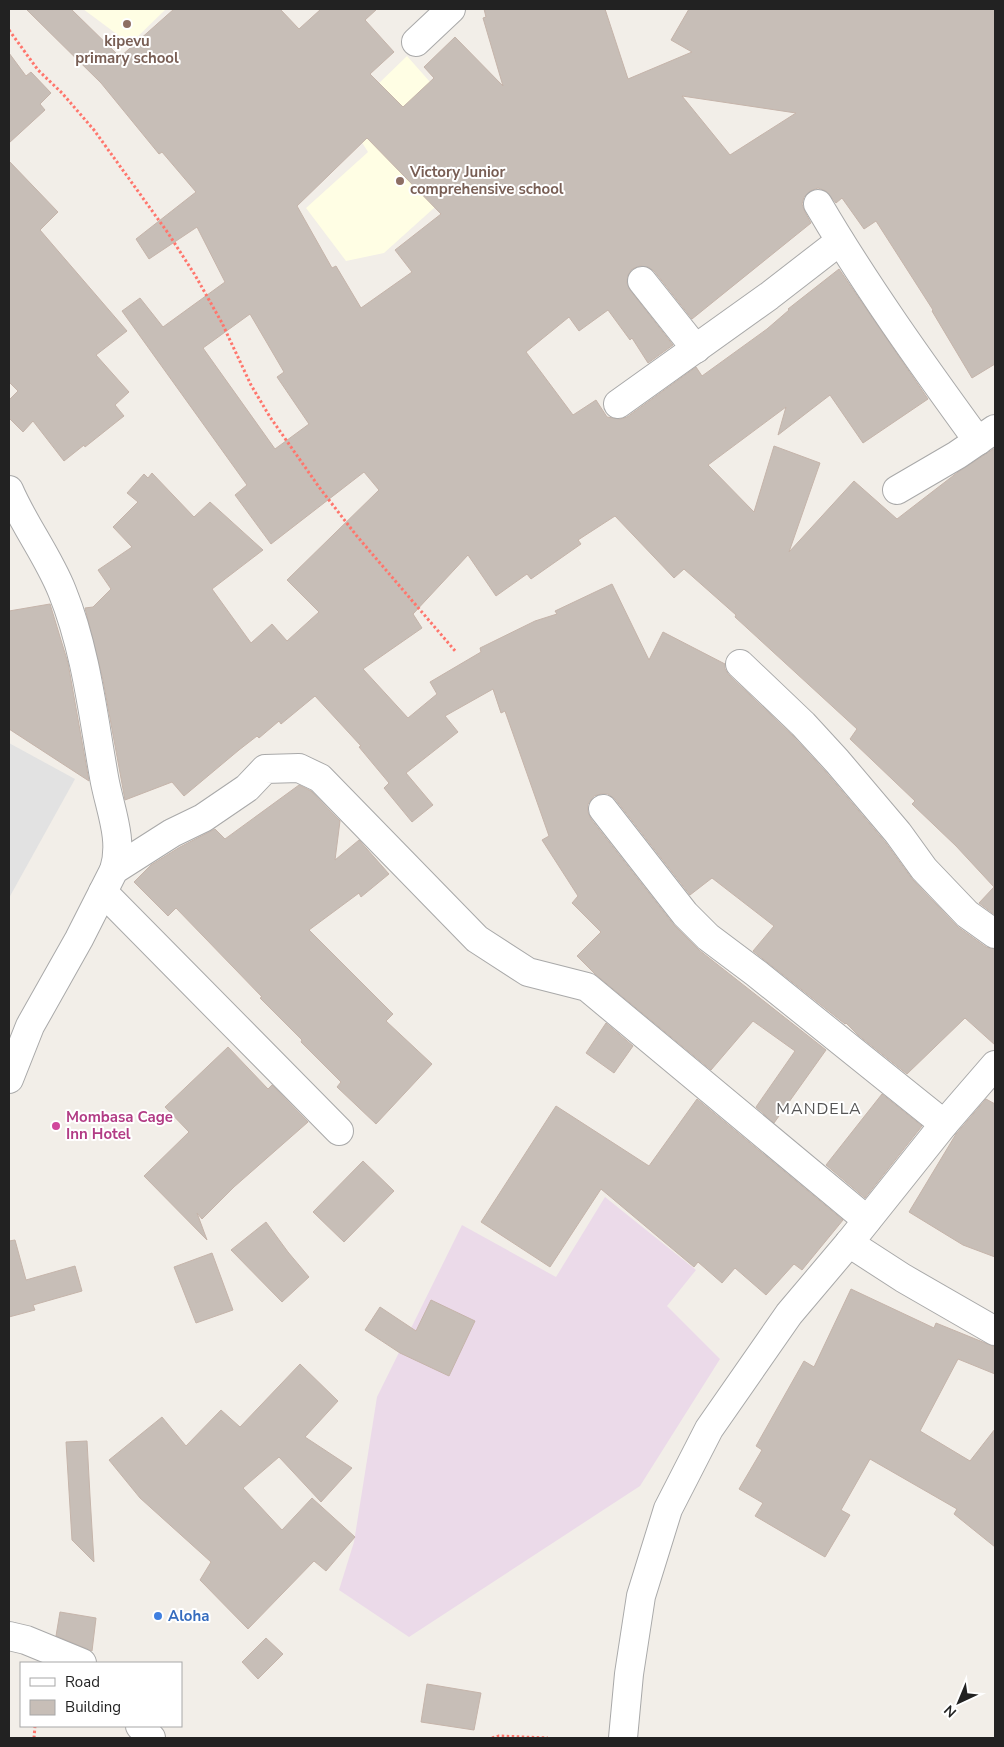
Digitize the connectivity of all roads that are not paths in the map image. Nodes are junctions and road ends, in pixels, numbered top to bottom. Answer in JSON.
{"nodes":[{"id":1,"x":451,"y":9,"type":"edge"},
{"id":2,"x":416,"y":42,"type":"dead end"},
{"id":3,"x":818,"y":204,"type":"dead end"},
{"id":4,"x":840,"y":241,"type":"junction"},
{"id":5,"x":642,"y":281,"type":"dead end"},
{"id":6,"x":696,"y":349,"type":"junction"},
{"id":7,"x":618,"y":404,"type":"dead end"},
{"id":8,"x":986,"y":435,"type":"edge"},
{"id":9,"x":9,"y":490,"type":"edge"},
{"id":10,"x":897,"y":490,"type":"dead end"},
{"id":11,"x":740,"y":664,"type":"dead end"},
{"id":12,"x":603,"y":809,"type":"dead end"},
{"id":13,"x":108,"y":881,"type":"junction"},
{"id":14,"x":995,"y":934,"type":"edge"},
{"id":15,"x":995,"y":1065,"type":"edge"},
{"id":16,"x":9,"y":1079,"type":"edge"},
{"id":17,"x":944,"y":1124,"type":"junction"},
{"id":18,"x":339,"y":1131,"type":"dead end"},
{"id":19,"x":867,"y":1220,"type":"junction"},
{"id":20,"x":849,"y":1243,"type":"junction"},
{"id":21,"x":995,"y":1331,"type":"edge"},
{"id":22,"x":9,"y":1636,"type":"edge"},
{"id":23,"x":80,"y":1662,"type":"edge"},
{"id":24,"x":141,"y":1727,"type":"edge"},
{"id":25,"x":151,"y":1738,"type":"edge"},
{"id":26,"x":623,"y":1738,"type":"edge"}],
"edges":[{"from":1,"to":2,"type":"street"},
{"from":3,"to":4,"type":"street"},
{"from":4,"to":6,"type":"street"},
{"from":4,"to":8,"type":"street"},
{"from":5,"to":6,"type":"street"},
{"from":6,"to":7,"type":"street"},
{"from":8,"to":10,"type":"street"},
{"from":9,"to":13,"type":"street"},
{"from":11,"to":14,"type":"street"},
{"from":12,"to":17,"type":"street"},
{"from":13,"to":16,"type":"street"},
{"from":13,"to":18,"type":"street"},
{"from":13,"to":19,"type":"street"},
{"from":15,"to":17,"type":"street"},
{"from":17,"to":19,"type":"street"},
{"from":19,"to":20,"type":"street"},
{"from":20,"to":21,"type":"street"},
{"from":20,"to":26,"type":"street"},
{"from":22,"to":23,"type":"street"},
{"from":24,"to":25,"type":"street"}]}
